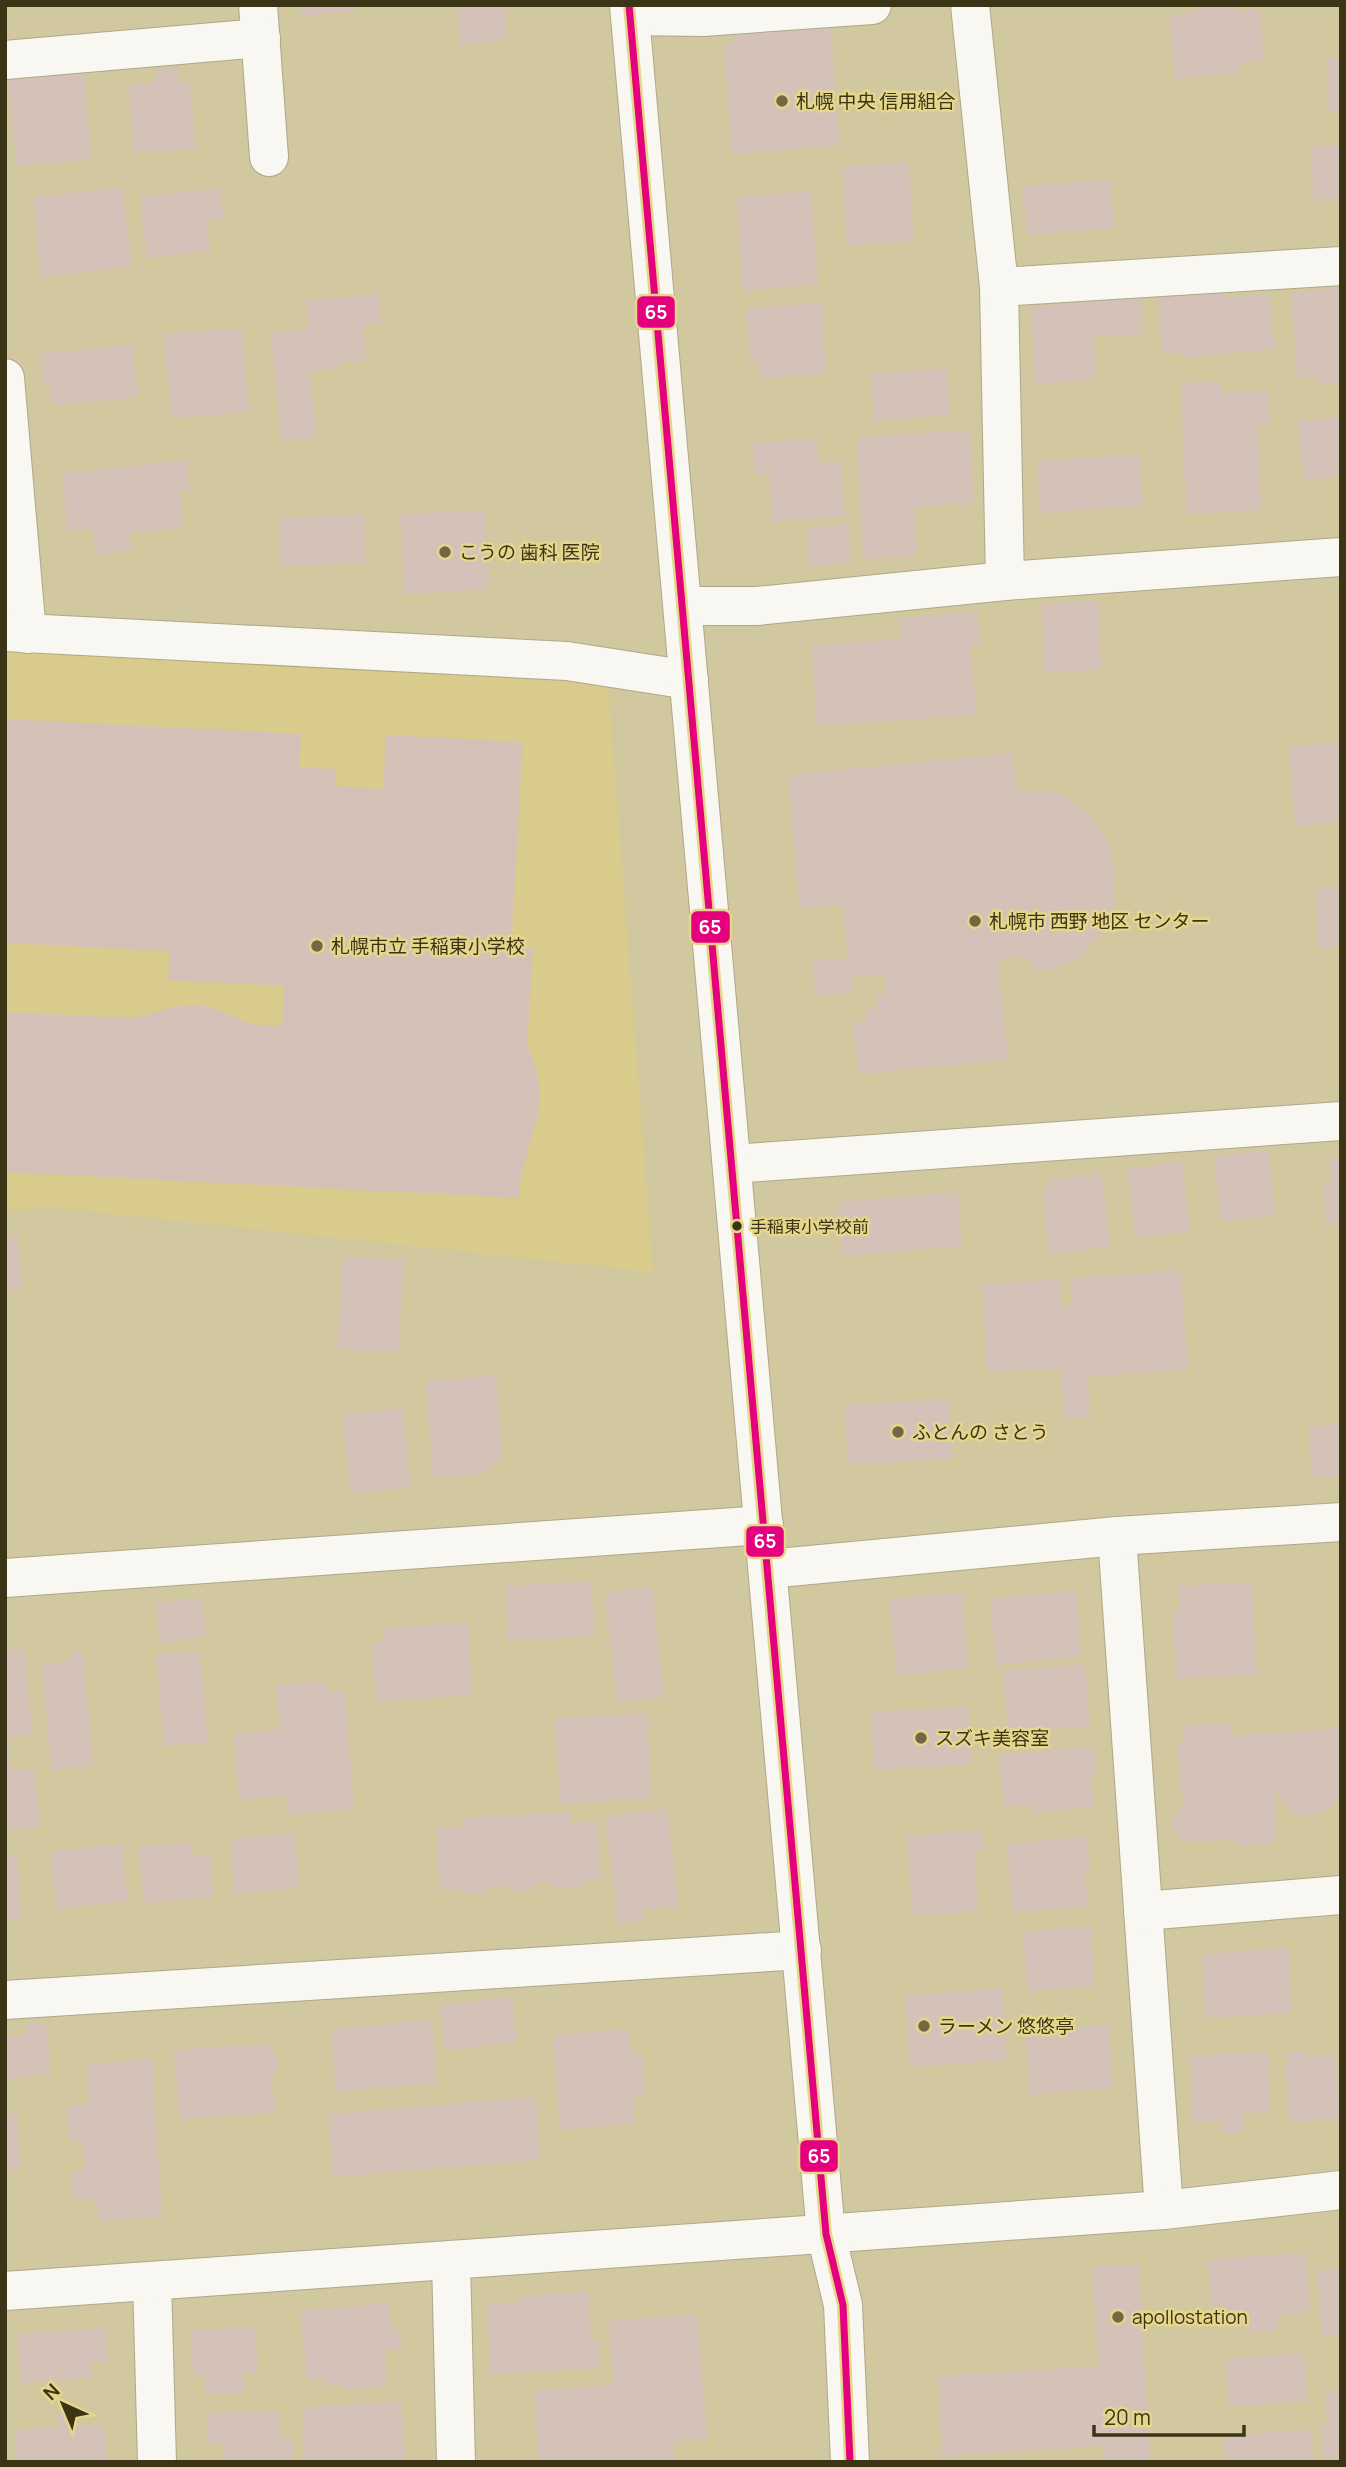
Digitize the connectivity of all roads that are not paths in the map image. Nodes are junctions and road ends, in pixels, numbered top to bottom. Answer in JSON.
{"nodes":[{"id":1,"x":872,"y":5,"type":"edge"},
{"id":2,"x":970,"y":5,"type":"edge"},
{"id":3,"x":630,"y":10,"type":"edge"},
{"id":4,"x":259,"y":21,"type":"edge"},
{"id":5,"x":5,"y":60,"type":"edge"},
{"id":6,"x":270,"y":157,"type":"dead end"},
{"id":7,"x":1341,"y":266,"type":"edge"},
{"id":8,"x":999,"y":287,"type":"junction"},
{"id":9,"x":5,"y":378,"type":"edge"},
{"id":10,"x":1341,"y":556,"type":"edge"},
{"id":11,"x":1005,"y":581,"type":"junction"},
{"id":12,"x":682,"y":606,"type":"junction"},
{"id":13,"x":16,"y":633,"type":"edge"},
{"id":14,"x":689,"y":680,"type":"junction"},
{"id":15,"x":1341,"y":1121,"type":"edge"},
{"id":16,"x":732,"y":1164,"type":"junction"},
{"id":17,"x":1341,"y":1522,"type":"edge"},
{"id":18,"x":764,"y":1525,"type":"junction"},
{"id":19,"x":1117,"y":1536,"type":"junction"},
{"id":20,"x":768,"y":1569,"type":"junction"},
{"id":21,"x":5,"y":1578,"type":"edge"},
{"id":22,"x":1341,"y":1895,"type":"edge"},
{"id":23,"x":1143,"y":1911,"type":"junction"},
{"id":24,"x":802,"y":1951,"type":"junction"},
{"id":25,"x":5,"y":2000,"type":"edge"},
{"id":26,"x":1341,"y":2190,"type":"edge"},
{"id":27,"x":1164,"y":2210,"type":"junction"},
{"id":28,"x":826,"y":2234,"type":"junction"},
{"id":29,"x":451,"y":2261,"type":"junction"},
{"id":30,"x":152,"y":2281,"type":"junction"},
{"id":31,"x":5,"y":2291,"type":"edge"},
{"id":32,"x":157,"y":2462,"type":"edge"},
{"id":33,"x":456,"y":2462,"type":"edge"},
{"id":34,"x":850,"y":2462,"type":"edge"}],
"edges":[{"from":1,"to":3,"type":"street"},
{"from":2,"to":8,"type":"street"},
{"from":3,"to":12,"type":"street"},
{"from":4,"to":5,"type":"street"},
{"from":4,"to":6,"type":"street"},
{"from":7,"to":8,"type":"street"},
{"from":8,"to":11,"type":"street"},
{"from":9,"to":13,"type":"street"},
{"from":10,"to":11,"type":"street"},
{"from":11,"to":12,"type":"street"},
{"from":12,"to":14,"type":"street"},
{"from":13,"to":14,"type":"street"},
{"from":14,"to":16,"type":"street"},
{"from":15,"to":16,"type":"street"},
{"from":16,"to":18,"type":"street"},
{"from":17,"to":19,"type":"street"},
{"from":18,"to":20,"type":"street"},
{"from":18,"to":21,"type":"street"},
{"from":19,"to":20,"type":"street"},
{"from":19,"to":23,"type":"street"},
{"from":20,"to":24,"type":"street"},
{"from":22,"to":23,"type":"street"},
{"from":23,"to":27,"type":"street"},
{"from":24,"to":25,"type":"street"},
{"from":24,"to":28,"type":"street"},
{"from":26,"to":27,"type":"street"},
{"from":27,"to":28,"type":"street"},
{"from":28,"to":29,"type":"street"},
{"from":28,"to":34,"type":"street"},
{"from":29,"to":30,"type":"street"},
{"from":29,"to":33,"type":"street"},
{"from":30,"to":31,"type":"street"},
{"from":30,"to":32,"type":"street"}]}
